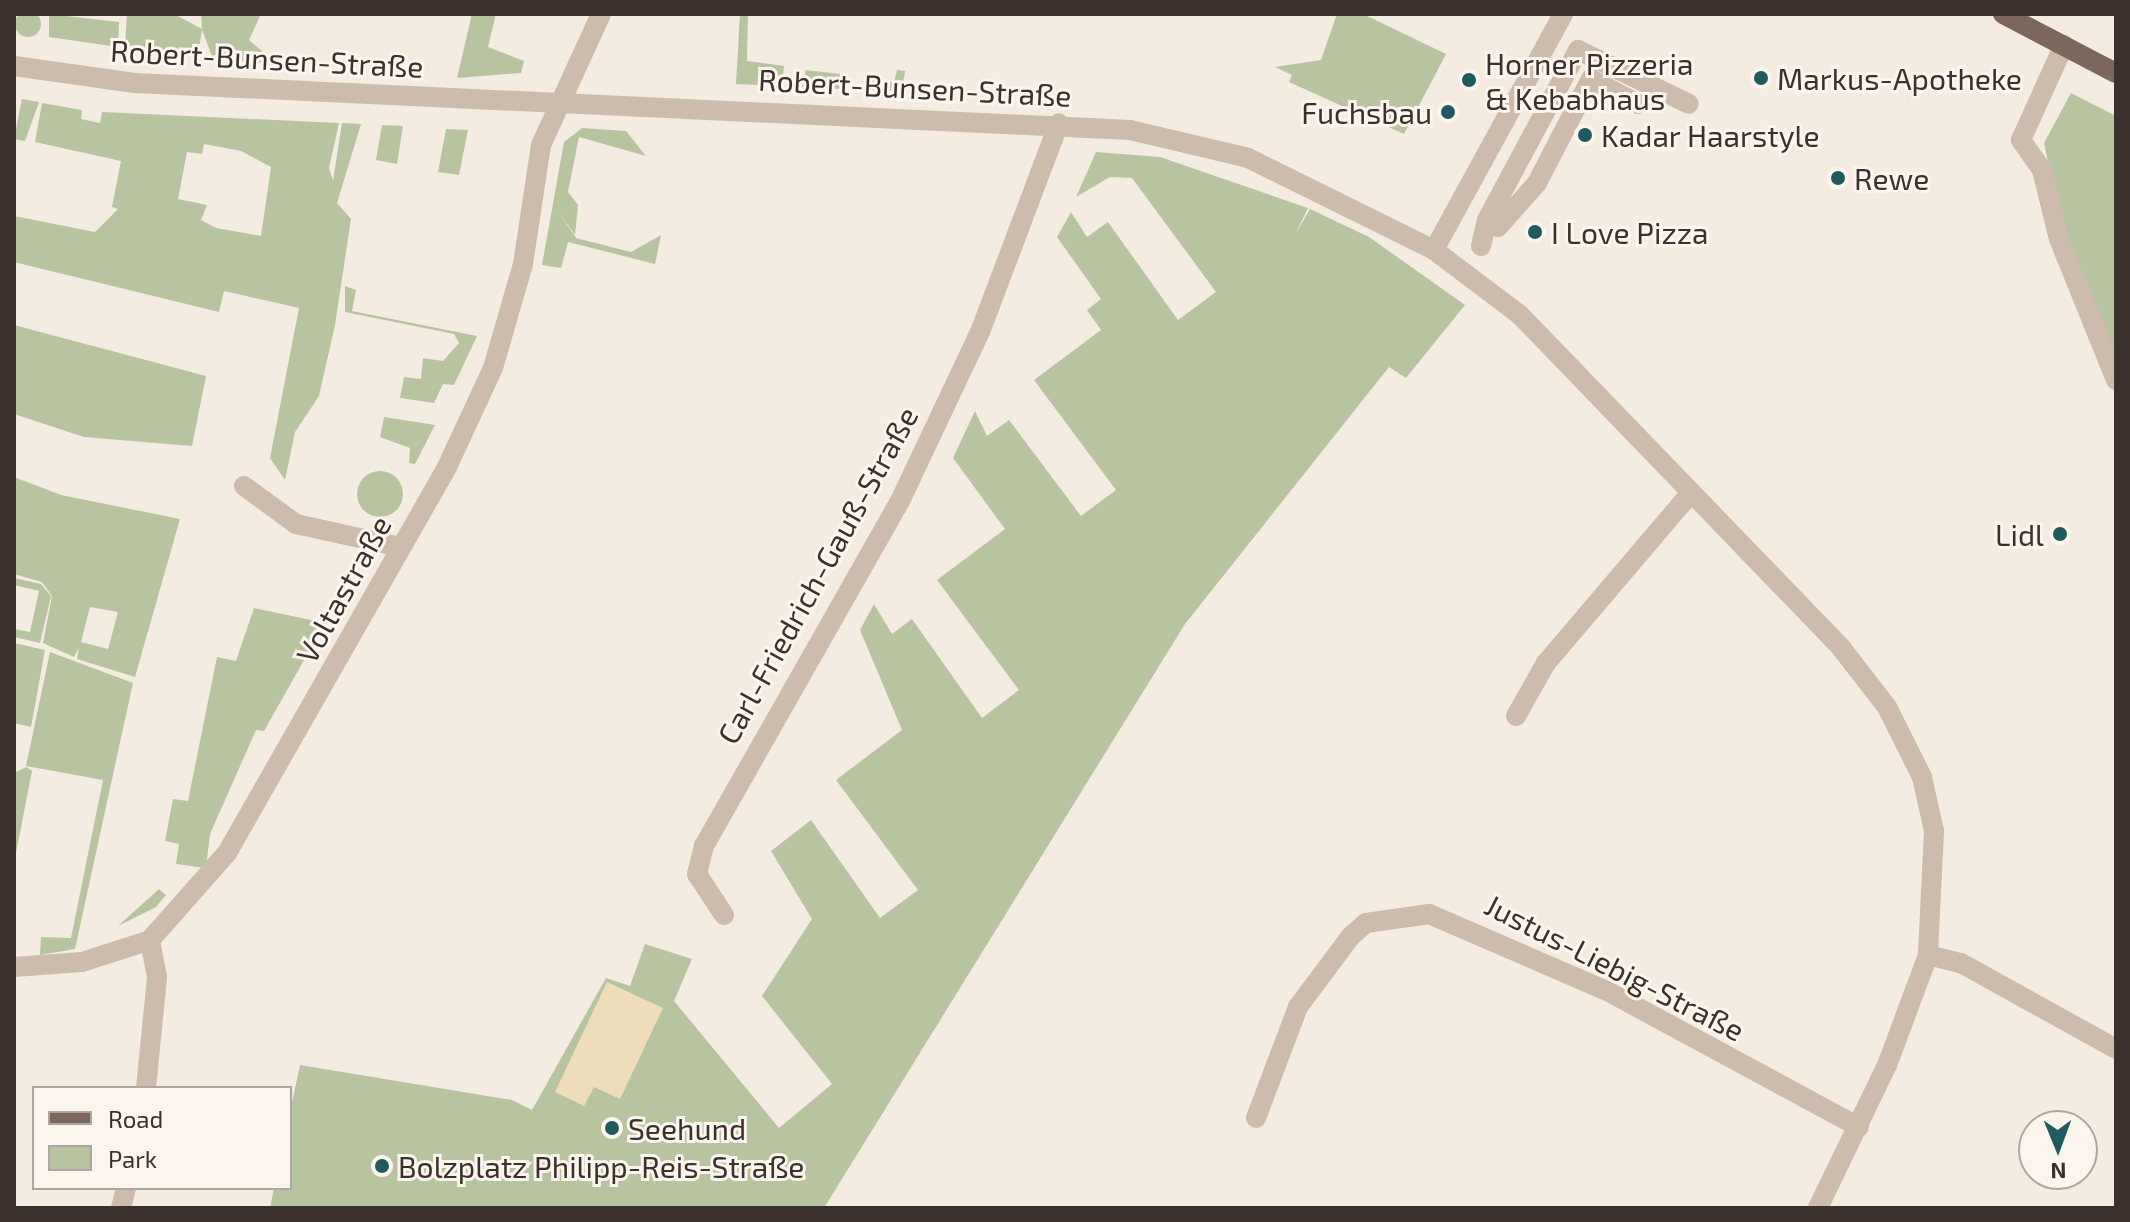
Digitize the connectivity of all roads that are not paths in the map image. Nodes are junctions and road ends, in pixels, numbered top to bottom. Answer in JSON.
{"nodes":[{"id":1,"x":601,"y":14,"type":"edge"},
{"id":2,"x":1563,"y":14,"type":"edge"},
{"id":3,"x":2003,"y":14,"type":"edge"},
{"id":4,"x":2064,"y":45,"type":"junction"},
{"id":5,"x":14,"y":66,"type":"edge"},
{"id":6,"x":2116,"y":73,"type":"edge"},
{"id":7,"x":559,"y":101,"type":"junction"},
{"id":8,"x":1638,"y":104,"type":"dead end"},
{"id":9,"x":1689,"y":104,"type":"dead end"},
{"id":10,"x":1059,"y":123,"type":"junction"},
{"id":11,"x":1536,"y":128,"type":"junction"},
{"id":12,"x":1560,"y":139,"type":"junction"},
{"id":13,"x":1521,"y":180,"type":"junction"},
{"id":14,"x":1485,"y":241,"type":"dead end"},
{"id":15,"x":1434,"y":250,"type":"junction"},
{"id":16,"x":2116,"y":380,"type":"edge"},
{"id":17,"x":244,"y":486,"type":"dead end"},
{"id":18,"x":1690,"y":494,"type":"junction"},
{"id":19,"x":401,"y":547,"type":"junction"},
{"id":20,"x":1516,"y":716,"type":"dead end"},
{"id":21,"x":724,"y":915,"type":"dead end"},
{"id":22,"x":150,"y":940,"type":"junction"},
{"id":23,"x":1928,"y":955,"type":"junction"},
{"id":24,"x":14,"y":967,"type":"edge"},
{"id":25,"x":2116,"y":1049,"type":"edge"},
{"id":26,"x":146,"y":1086,"type":"edge"},
{"id":27,"x":1256,"y":1118,"type":"dead end"},
{"id":28,"x":1859,"y":1127,"type":"junction"},
{"id":29,"x":1818,"y":1208,"type":"edge"}],
"edges":[{"from":1,"to":7,"type":"street","name":"Voltastraße"},
{"from":2,"to":15,"type":"street"},
{"from":3,"to":4,"type":"main road"},
{"from":4,"to":6,"type":"main road"},
{"from":4,"to":16,"type":"street"},
{"from":5,"to":7,"type":"street","name":"Robert-Bunsen-Straße"},
{"from":7,"to":10,"type":"street","name":"Robert-Bunsen-Straße"},
{"from":7,"to":19,"type":"street","name":"Voltastraße"},
{"from":8,"to":12,"type":"street"},
{"from":9,"to":11,"type":"street"},
{"from":10,"to":15,"type":"street","name":"Robert-Bunsen-Straße"},
{"from":10,"to":21,"type":"street","name":"Carl-Friedrich-Gauß-Straße"},
{"from":11,"to":12,"type":"street"},
{"from":11,"to":13,"type":"street"},
{"from":12,"to":13,"type":"street"},
{"from":13,"to":14,"type":"street"},
{"from":15,"to":18,"type":"street","name":"Robert-Bunsen-Straße"},
{"from":17,"to":19,"type":"street"},
{"from":18,"to":20,"type":"street"},
{"from":18,"to":23,"type":"street","name":"Robert-Bunsen-Straße"},
{"from":19,"to":22,"type":"street","name":"Voltastraße"},
{"from":22,"to":24,"type":"street"},
{"from":22,"to":26,"type":"street"},
{"from":23,"to":25,"type":"street"},
{"from":23,"to":28,"type":"street"},
{"from":27,"to":28,"type":"street","name":"Justus-Liebig-Straße"},
{"from":28,"to":29,"type":"street"}]}
